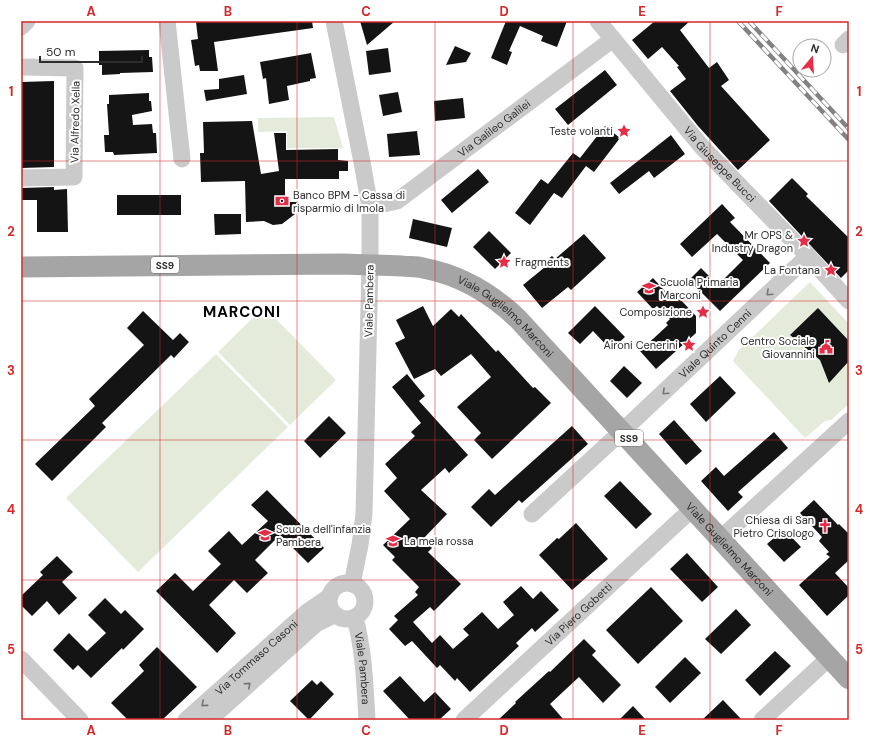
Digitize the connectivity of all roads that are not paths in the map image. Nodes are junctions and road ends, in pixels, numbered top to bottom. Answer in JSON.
{"nodes":[{"id":1,"x":27,"y":21,"type":"edge"},
{"id":2,"x":167,"y":21,"type":"edge"},
{"id":3,"x":334,"y":21,"type":"edge"},
{"id":4,"x":598,"y":21,"type":"edge"},
{"id":5,"x":21,"y":27,"type":"edge"},
{"id":6,"x":613,"y":39,"type":"junction"},
{"id":7,"x":21,"y":67,"type":"edge"},
{"id":8,"x":182,"y":159,"type":"dead end"},
{"id":9,"x":21,"y":178,"type":"edge"},
{"id":10,"x":370,"y":207,"type":"junction"},
{"id":11,"x":808,"y":256,"type":"junction"},
{"id":12,"x":370,"y":265,"type":"junction"},
{"id":13,"x":21,"y":267,"type":"edge"},
{"id":14,"x":849,"y":301,"type":"edge"},
{"id":15,"x":849,"y":421,"type":"edge"},
{"id":16,"x":623,"y":431,"type":"junction"},
{"id":17,"x":692,"y":509,"type":"junction"},
{"id":18,"x":532,"y":514,"type":"dead end"},
{"id":19,"x":720,"y":539,"type":"junction"},
{"id":20,"x":352,"y":584,"type":"junction"},
{"id":21,"x":329,"y":597,"type":"junction"},
{"id":22,"x":334,"y":615,"type":"junction"},
{"id":23,"x":355,"y":618,"type":"junction"},
{"id":24,"x":829,"y":658,"type":"junction"},
{"id":25,"x":21,"y":659,"type":"edge"},
{"id":26,"x":849,"y":679,"type":"edge"},
{"id":27,"x":80,"y":720,"type":"edge"},
{"id":28,"x":186,"y":720,"type":"edge"},
{"id":29,"x":209,"y":720,"type":"edge"},
{"id":30,"x":367,"y":720,"type":"edge"},
{"id":31,"x":464,"y":720,"type":"edge"},
{"id":32,"x":762,"y":720,"type":"edge"}],
"edges":[{"from":1,"to":5,"type":"street"},
{"from":2,"to":8,"type":"street"},
{"from":3,"to":10,"type":"street","name":"Viale Pambera"},
{"from":4,"to":6,"type":"street","name":"Via Giuseppe Bucci"},
{"from":6,"to":10,"type":"street","name":"Via Galileo Galilei"},
{"from":6,"to":11,"type":"street","name":"Via Giuseppe Bucci"},
{"from":7,"to":9,"type":"street","name":"Via Alfredo Xella"},
{"from":10,"to":12,"type":"street","name":"Viale Pambera"},
{"from":11,"to":14,"type":"street","name":"Via Giuseppe Bucci"},
{"from":11,"to":16,"type":"street","name":"Viale Quinto Cenni","one_way":true},
{"from":12,"to":13,"type":"main road","name":"Viale Guglielmo Marconi","number":"SS9"},
{"from":12,"to":16,"type":"main road","name":"Viale Guglielmo Marconi","number":"SS9"},
{"from":12,"to":20,"type":"street","name":"Viale Pambera"},
{"from":15,"to":19,"type":"street"},
{"from":16,"to":17,"type":"main road","name":"Viale Guglielmo Marconi","number":"SS9"},
{"from":16,"to":18,"type":"street","name":"Viale Quinto Cenni"},
{"from":17,"to":19,"type":"main road","name":"Viale Guglielmo Marconi","number":"SS9"},
{"from":17,"to":31,"type":"street","name":"Via Piero Gobetti"},
{"from":19,"to":24,"type":"main road","name":"Viale Guglielmo Marconi","number":"SS9"},
{"from":20,"to":21,"type":"street"},
{"from":20,"to":23,"type":"street","name":"Viale Pambera"},
{"from":21,"to":22,"type":"street"},
{"from":21,"to":28,"type":"street","name":"Via Tommaso Casoni","one_way":true},
{"from":22,"to":23,"type":"street","name":"Viale Pambera"},
{"from":29,"to":22,"type":"street","name":"Via Tommaso Casoni","one_way":true},
{"from":23,"to":30,"type":"street","name":"Viale Pambera"},
{"from":24,"to":26,"type":"main road","name":"Viale Guglielmo Marconi","number":"SS9"},
{"from":24,"to":32,"type":"street"},
{"from":25,"to":27,"type":"street"}]}
